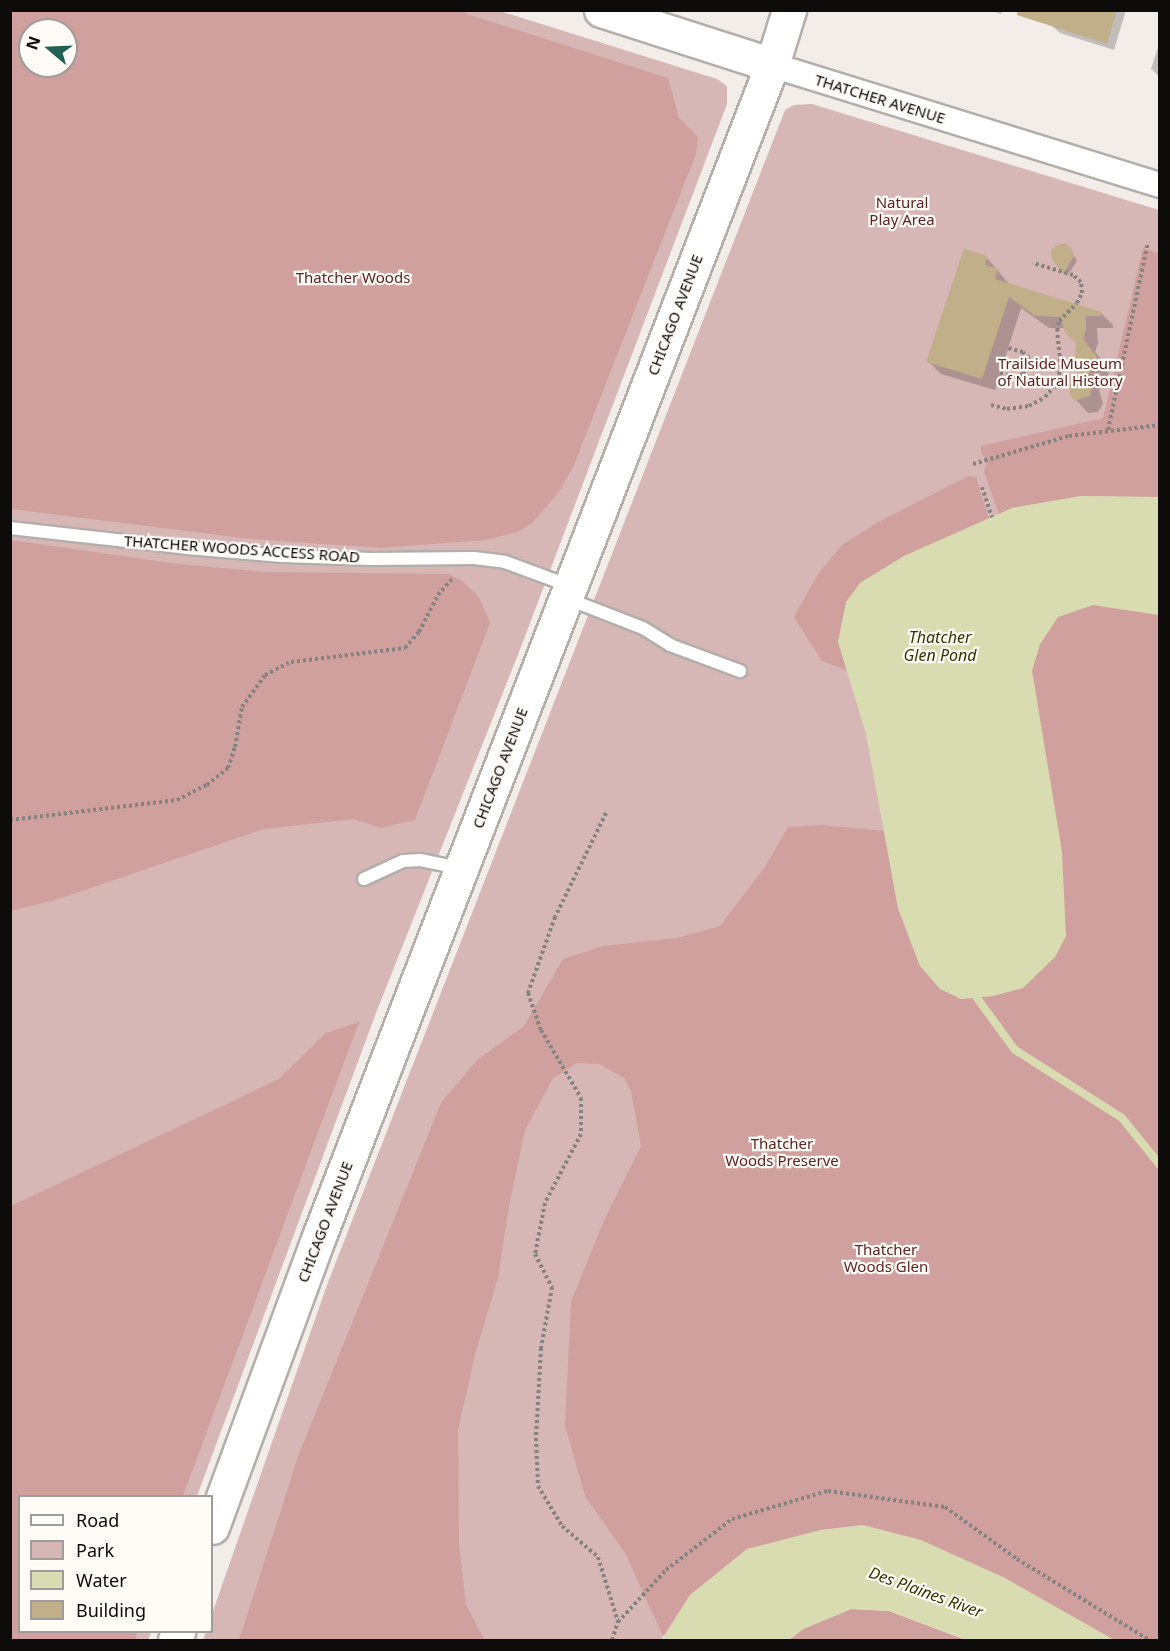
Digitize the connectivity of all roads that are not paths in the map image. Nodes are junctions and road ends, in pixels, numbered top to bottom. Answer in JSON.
{"nodes":[{"id":1,"x":601,"y":10,"type":"edge"},
{"id":2,"x":789,"y":10,"type":"edge"},
{"id":3,"x":772,"y":65,"type":"junction"},
{"id":4,"x":1160,"y":185,"type":"edge"},
{"id":5,"x":10,"y":528,"type":"edge"},
{"id":6,"x":568,"y":592,"type":"junction"},
{"id":7,"x":740,"y":671,"type":"dead end"},
{"id":8,"x":461,"y":868,"type":"junction"},
{"id":9,"x":364,"y":879,"type":"dead end"},
{"id":10,"x":213,"y":1524,"type":"edge"}],
"edges":[{"from":1,"to":3,"type":"main road","name":"THATCHER AVENUE"},
{"from":2,"to":3,"type":"main road","name":"CHICAGO AVENUE"},
{"from":3,"to":4,"type":"street","name":"THATCHER AVENUE"},
{"from":3,"to":6,"type":"main road","name":"CHICAGO AVENUE"},
{"from":5,"to":6,"type":"lane","name":"THATCHER WOODS ACCESS ROAD"},
{"from":6,"to":7,"type":"lane","name":"THATCHER WOODS ACCESS ROAD"},
{"from":6,"to":8,"type":"main road","name":"CHICAGO AVENUE"},
{"from":8,"to":9,"type":"lane"},
{"from":8,"to":10,"type":"main road","name":"CHICAGO AVENUE"}]}
